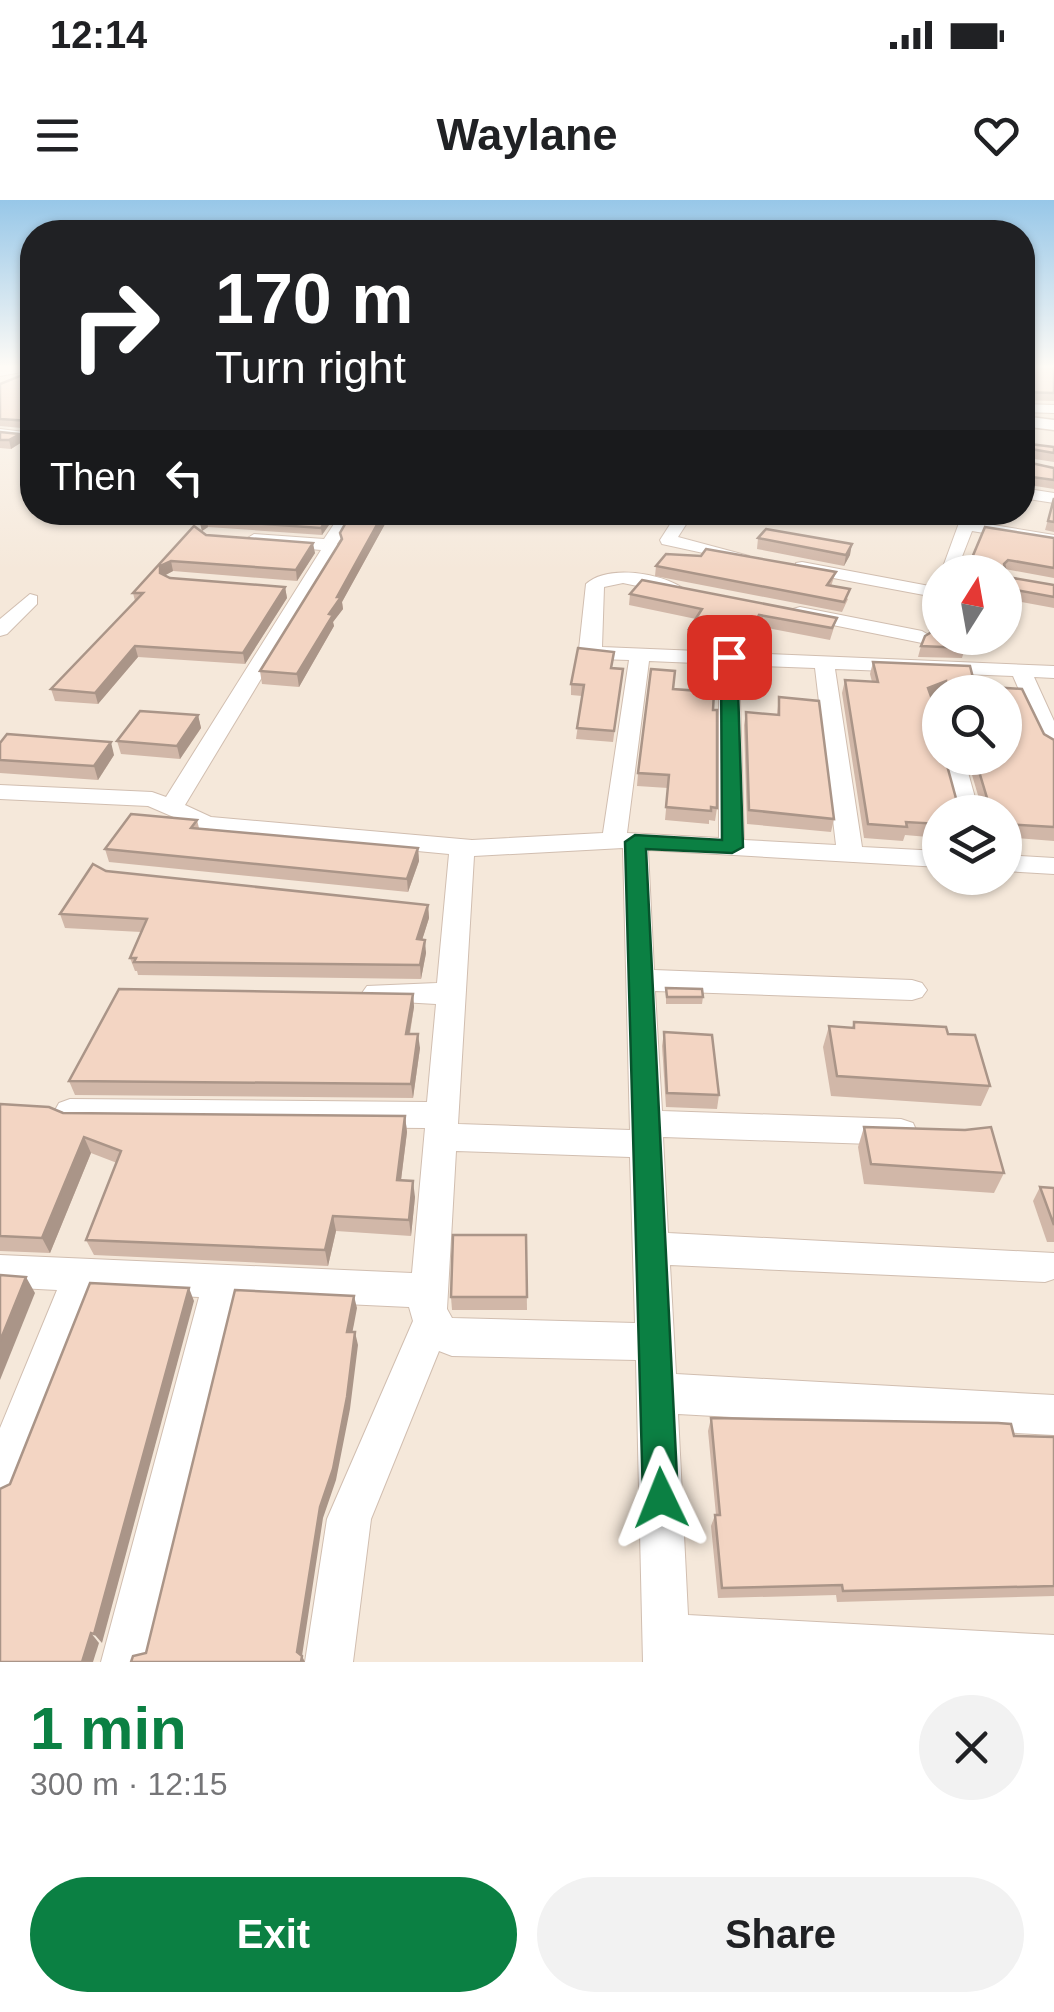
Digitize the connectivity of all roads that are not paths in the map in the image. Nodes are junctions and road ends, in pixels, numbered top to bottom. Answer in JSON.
{"nodes":[{"id":1,"x":341,"y":525,"type":"edge"},
{"id":2,"x":678,"y":525,"type":"edge"},
{"id":3,"x":967,"y":525,"type":"edge"},
{"id":4,"x":993,"y":525,"type":"edge"},
{"id":5,"x":226,"y":537,"type":"edge"},
{"id":6,"x":1054,"y":540,"type":"edge"},
{"id":7,"x":328,"y":545,"type":"junction"},
{"id":8,"x":954,"y":555,"type":"edge"},
{"id":9,"x":751,"y":558,"type":"edge"},
{"id":10,"x":789,"y":565,"type":"edge"},
{"id":11,"x":693,"y":592,"type":"edge"},
{"id":12,"x":30,"y":600,"type":"dead end"},
{"id":13,"x":922,"y":607,"type":"edge"},
{"id":14,"x":922,"y":610,"type":"edge"},
{"id":15,"x":788,"y":611,"type":"edge"},
{"id":16,"x":0,"y":630,"type":"edge"},
{"id":17,"x":922,"y":635,"type":"edge"},
{"id":18,"x":640,"y":654,"type":"junction"},
{"id":19,"x":729,"y":657,"type":"junction"},
{"id":20,"x":824,"y":660,"type":"junction"},
{"id":21,"x":911,"y":663,"type":"junction"},
{"id":22,"x":1053,"y":668,"type":"edge"},
{"id":23,"x":1020,"y":670,"type":"junction"},
{"id":24,"x":1054,"y":745,"type":"edge"},
{"id":25,"x":0,"y":792,"type":"edge"},
{"id":26,"x":172,"y":807,"type":"junction"},
{"id":27,"x":625,"y":841,"type":"junction"},
{"id":28,"x":462,"y":846,"type":"junction"},
{"id":29,"x":732,"y":847,"type":"junction"},
{"id":30,"x":850,"y":854,"type":"junction"},
{"id":31,"x":922,"y":858,"type":"edge"},
{"id":32,"x":1022,"y":864,"type":"edge"},
{"id":33,"x":1054,"y":866,"type":"edge"},
{"id":34,"x":641,"y":980,"type":"junction"},
{"id":35,"x":912,"y":990,"type":"dead end"},
{"id":36,"x":355,"y":993,"type":"edge"},
{"id":37,"x":451,"y":994,"type":"junction"},
{"id":38,"x":70,"y":1112,"type":"edge"},
{"id":39,"x":442,"y":1126,"type":"junction"},
{"id":40,"x":647,"y":1134,"type":"junction"},
{"id":41,"x":938,"y":1134,"type":"edge"},
{"id":42,"x":651,"y":1248,"type":"junction"},
{"id":43,"x":1045,"y":1266,"type":"dead end"},
{"id":44,"x":0,"y":1271,"type":"edge"},
{"id":45,"x":82,"y":1274,"type":"junction"},
{"id":46,"x":222,"y":1281,"type":"junction"},
{"id":47,"x":431,"y":1307,"type":"junction"},
{"id":48,"x":654,"y":1342,"type":"junction"},
{"id":49,"x":657,"y":1393,"type":"junction"},
{"id":50,"x":1054,"y":1415,"type":"edge"},
{"id":51,"x":0,"y":1479,"type":"edge"},
{"id":52,"x":666,"y":1650,"type":"edge"},
{"id":53,"x":1054,"y":1659,"type":"edge"},
{"id":54,"x":125,"y":1662,"type":"edge"},
{"id":55,"x":329,"y":1662,"type":"edge"}],
"edges":[{"from":1,"to":7,"type":"street"},
{"from":2,"to":9,"type":"street"},
{"from":3,"to":8,"type":"street"},
{"from":4,"to":6,"type":"street"},
{"from":5,"to":7,"type":"street"},
{"from":7,"to":26,"type":"street"},
{"from":10,"to":13,"type":"street"},
{"from":11,"to":18,"type":"street"},
{"from":12,"to":16,"type":"street"},
{"from":14,"to":15,"type":"street"},
{"from":17,"to":21,"type":"street"},
{"from":18,"to":19,"type":"street"},
{"from":18,"to":27,"type":"street"},
{"from":19,"to":20,"type":"street"},
{"from":19,"to":29,"type":"street"},
{"from":20,"to":21,"type":"street"},
{"from":20,"to":30,"type":"street"},
{"from":21,"to":23,"type":"street"},
{"from":22,"to":23,"type":"street"},
{"from":23,"to":24,"type":"street"},
{"from":25,"to":26,"type":"street"},
{"from":26,"to":28,"type":"street"},
{"from":27,"to":28,"type":"street"},
{"from":27,"to":29,"type":"street"},
{"from":27,"to":34,"type":"street"},
{"from":28,"to":37,"type":"street"},
{"from":29,"to":30,"type":"street"},
{"from":30,"to":31,"type":"street"},
{"from":32,"to":33,"type":"street"},
{"from":34,"to":35,"type":"street"},
{"from":34,"to":40,"type":"street"},
{"from":36,"to":37,"type":"street"},
{"from":37,"to":39,"type":"street"},
{"from":38,"to":39,"type":"street"},
{"from":39,"to":40,"type":"street"},
{"from":39,"to":47,"type":"street"},
{"from":40,"to":41,"type":"street"},
{"from":40,"to":42,"type":"street"},
{"from":42,"to":43,"type":"street"},
{"from":42,"to":48,"type":"street"},
{"from":44,"to":45,"type":"street"},
{"from":45,"to":46,"type":"street"},
{"from":45,"to":51,"type":"street"},
{"from":46,"to":47,"type":"street"},
{"from":46,"to":54,"type":"street"},
{"from":47,"to":48,"type":"street"},
{"from":47,"to":55,"type":"street"},
{"from":48,"to":49,"type":"street"},
{"from":49,"to":50,"type":"street"},
{"from":49,"to":52,"type":"street"},
{"from":52,"to":53,"type":"street"}]}
